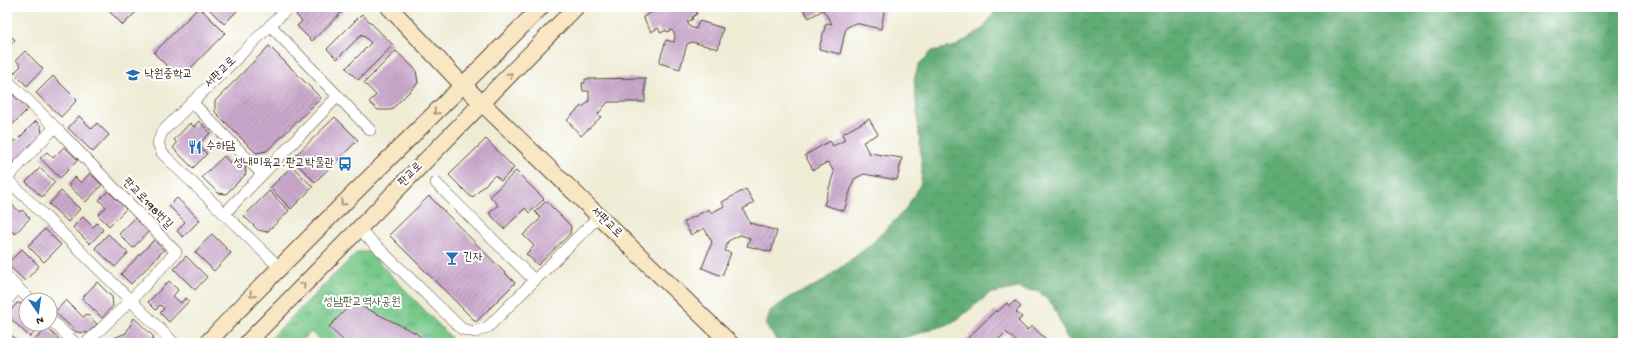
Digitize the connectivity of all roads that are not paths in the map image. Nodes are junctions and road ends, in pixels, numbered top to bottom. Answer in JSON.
{"nodes":[{"id":1,"x":289,"y":7,"type":"edge"},
{"id":2,"x":389,"y":7,"type":"edge"},
{"id":3,"x":541,"y":7,"type":"edge"},
{"id":4,"x":576,"y":7,"type":"edge"},
{"id":5,"x":270,"y":25,"type":"junction"},
{"id":6,"x":7,"y":80,"type":"edge"},
{"id":7,"x":464,"y":85,"type":"junction"},
{"id":8,"x":338,"y":96,"type":"junction"},
{"id":9,"x":192,"y":102,"type":"junction"},
{"id":10,"x":483,"y":103,"type":"junction"},
{"id":11,"x":55,"y":127,"type":"junction"},
{"id":12,"x":370,"y":130,"type":"dead end"},
{"id":13,"x":262,"y":174,"type":"junction"},
{"id":14,"x":7,"y":178,"type":"edge"},
{"id":15,"x":436,"y":183,"type":"dead end"},
{"id":16,"x":224,"y":214,"type":"junction"},
{"id":17,"x":598,"y":216,"type":"junction"},
{"id":18,"x":358,"y":228,"type":"junction"},
{"id":19,"x":279,"y":266,"type":"junction"},
{"id":20,"x":7,"y":277,"type":"edge"},
{"id":21,"x":534,"y":280,"type":"junction"},
{"id":22,"x":18,"y":288,"type":"junction"},
{"id":23,"x":22,"y":292,"type":"edge"},
{"id":24,"x":7,"y":300,"type":"edge"},
{"id":25,"x":131,"y":300,"type":"junction"},
{"id":26,"x":58,"y":327,"type":"edge"},
{"id":27,"x":75,"y":343,"type":"edge"},
{"id":28,"x":86,"y":343,"type":"edge"},
{"id":29,"x":174,"y":343,"type":"edge"},
{"id":30,"x":207,"y":343,"type":"edge"},
{"id":31,"x":247,"y":343,"type":"edge"},
{"id":32,"x":730,"y":343,"type":"edge"}],
"edges":[{"from":1,"to":5,"type":"street","name":"서판교로"},
{"from":2,"to":7,"type":"main road"},
{"from":3,"to":7,"type":"main road"},
{"from":10,"to":4,"type":"main road","name":"판교로","one_way":true},
{"from":5,"to":8,"type":"street"},
{"from":5,"to":9,"type":"street","name":"서판교로"},
{"from":6,"to":11,"type":"street"},
{"from":7,"to":10,"type":"main road","name":"서판교로"},
{"from":7,"to":19,"type":"main road","one_way":true},
{"from":8,"to":12,"type":"street"},
{"from":8,"to":13,"type":"street"},
{"from":9,"to":13,"type":"street"},
{"from":9,"to":16,"type":"street","name":"서판교로"},
{"from":10,"to":17,"type":"main road","name":"서판교로"},
{"from":10,"to":18,"type":"main road","name":"판교로"},
{"from":11,"to":14,"type":"street"},
{"from":11,"to":25,"type":"street","name":"판교로198번길"},
{"from":13,"to":16,"type":"street"},
{"from":14,"to":25,"type":"street"},
{"from":15,"to":21,"type":"street"},
{"from":16,"to":19,"type":"street"},
{"from":17,"to":21,"type":"street"},
{"from":17,"to":32,"type":"main road","name":"서판교로"},
{"from":18,"to":21,"type":"street"},
{"from":31,"to":18,"type":"main road","name":"판교로","one_way":true},
{"from":19,"to":30,"type":"main road","one_way":true},
{"from":20,"to":22,"type":"street"},
{"from":22,"to":23,"type":"street"},
{"from":22,"to":24,"type":"street"},
{"from":25,"to":28,"type":"street","name":"판교로198번길"},
{"from":25,"to":29,"type":"street"},
{"from":26,"to":27,"type":"street"}]}
